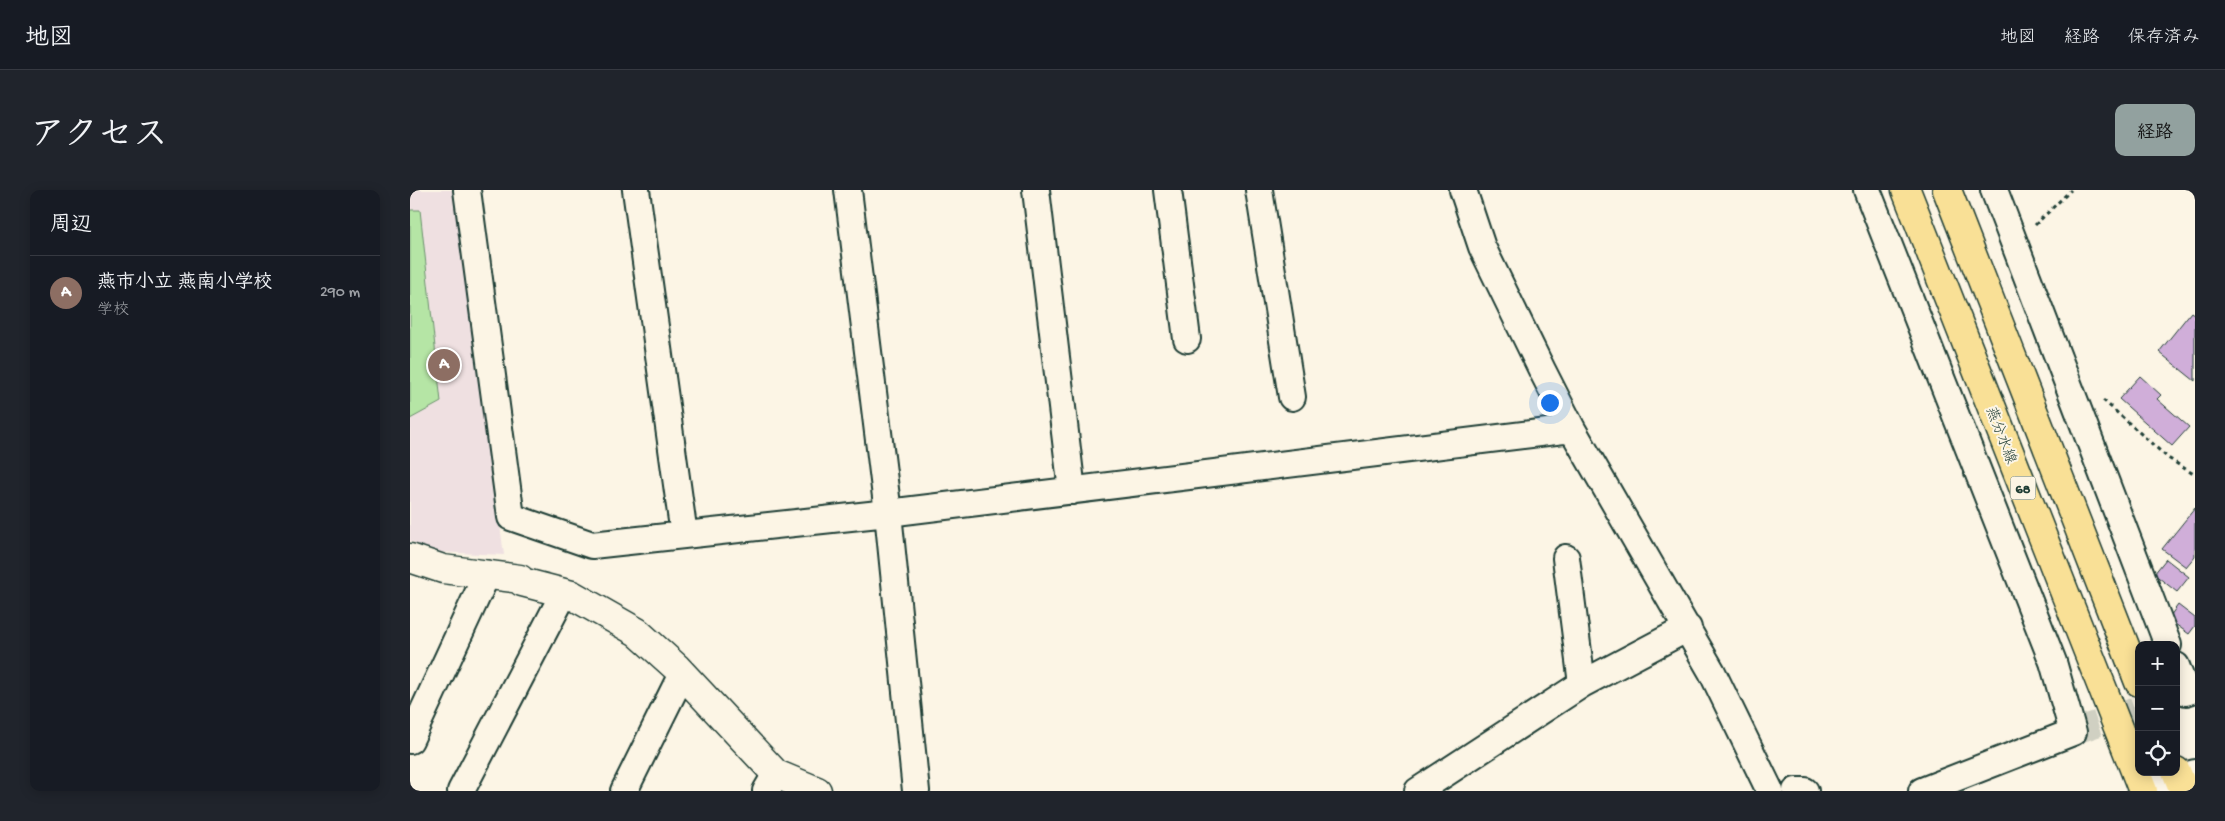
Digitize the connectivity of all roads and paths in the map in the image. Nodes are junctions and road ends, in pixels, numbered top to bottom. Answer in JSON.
{"nodes":[{"id":1,"x":468,"y":190,"type":"edge"},
{"id":2,"x":636,"y":190,"type":"edge"},
{"id":3,"x":848,"y":190,"type":"edge"},
{"id":4,"x":1036,"y":190,"type":"edge"},
{"id":5,"x":1168,"y":190,"type":"edge"},
{"id":6,"x":1259,"y":190,"type":"edge"},
{"id":7,"x":1463,"y":190,"type":"edge"},
{"id":8,"x":1867,"y":190,"type":"edge"},
{"id":9,"x":1906,"y":190,"type":"edge"},
{"id":10,"x":1947,"y":190,"type":"edge"},
{"id":11,"x":1994,"y":190,"type":"edge"},
{"id":12,"x":2071,"y":190,"type":"edge"},
{"id":13,"x":2015,"y":244,"type":"junction"},
{"id":14,"x":1187,"y":339,"type":"dead end"},
{"id":15,"x":2073,"y":396,"type":"junction"},
{"id":16,"x":1292,"y":398,"type":"dead end"},
{"id":17,"x":1572,"y":429,"type":"junction"},
{"id":18,"x":2195,"y":475,"type":"edge"},
{"id":19,"x":1072,"y":490,"type":"junction"},
{"id":20,"x":888,"y":513,"type":"junction"},
{"id":21,"x":684,"y":535,"type":"junction"},
{"id":22,"x":410,"y":558,"type":"edge"},
{"id":23,"x":1566,"y":558,"type":"dead end"},
{"id":24,"x":487,"y":574,"type":"junction"},
{"id":25,"x":564,"y":593,"type":"junction"},
{"id":26,"x":1688,"y":628,"type":"junction"},
{"id":27,"x":2166,"y":641,"type":"edge"},
{"id":28,"x":2135,"y":672,"type":"edge"},
{"id":29,"x":682,"y":674,"type":"junction"},
{"id":30,"x":2180,"y":676,"type":"edge"},
{"id":31,"x":1582,"y":684,"type":"junction"},
{"id":32,"x":2195,"y":690,"type":"edge"},
{"id":33,"x":410,"y":740,"type":"edge"},
{"id":34,"x":2184,"y":778,"type":"edge"},
{"id":35,"x":771,"y":783,"type":"edge"},
{"id":36,"x":2137,"y":790,"type":"edge"},
{"id":37,"x":460,"y":791,"type":"edge"},
{"id":38,"x":624,"y":791,"type":"edge"},
{"id":39,"x":817,"y":791,"type":"edge"},
{"id":40,"x":916,"y":791,"type":"edge"},
{"id":41,"x":1418,"y":791,"type":"edge"},
{"id":42,"x":1770,"y":791,"type":"edge"},
{"id":43,"x":1796,"y":791,"type":"edge"},
{"id":44,"x":1805,"y":791,"type":"edge"},
{"id":45,"x":1922,"y":791,"type":"edge"}],
"edges":[{"from":1,"to":21,"type":"street"},
{"from":2,"to":21,"type":"street"},
{"from":3,"to":20,"type":"street"},
{"from":4,"to":19,"type":"street"},
{"from":5,"to":14,"type":"street"},
{"from":6,"to":16,"type":"street"},
{"from":7,"to":17,"type":"street"},
{"from":8,"to":45,"type":"street"},
{"from":9,"to":36,"type":"main road","name":"燕分水線","number":"68"},
{"from":10,"to":28,"type":"main road","number":"68"},
{"from":11,"to":13,"type":"street"},
{"from":12,"to":13,"type":"path"},
{"from":13,"to":15,"type":"street"},
{"from":15,"to":18,"type":"path"},
{"from":15,"to":27,"type":"street"},
{"from":17,"to":19,"type":"street"},
{"from":17,"to":26,"type":"street"},
{"from":19,"to":20,"type":"street"},
{"from":20,"to":21,"type":"street"},
{"from":20,"to":40,"type":"street"},
{"from":22,"to":24,"type":"street"},
{"from":23,"to":31,"type":"street"},
{"from":24,"to":25,"type":"street"},
{"from":24,"to":33,"type":"street"},
{"from":25,"to":29,"type":"street"},
{"from":25,"to":37,"type":"street"},
{"from":26,"to":31,"type":"street"},
{"from":26,"to":42,"type":"street"},
{"from":29,"to":35,"type":"street"},
{"from":29,"to":38,"type":"street"},
{"from":30,"to":32,"type":"street"},
{"from":31,"to":41,"type":"street"},
{"from":34,"to":36,"type":"street"},
{"from":35,"to":39,"type":"street"},
{"from":43,"to":44,"type":"street"}]}
